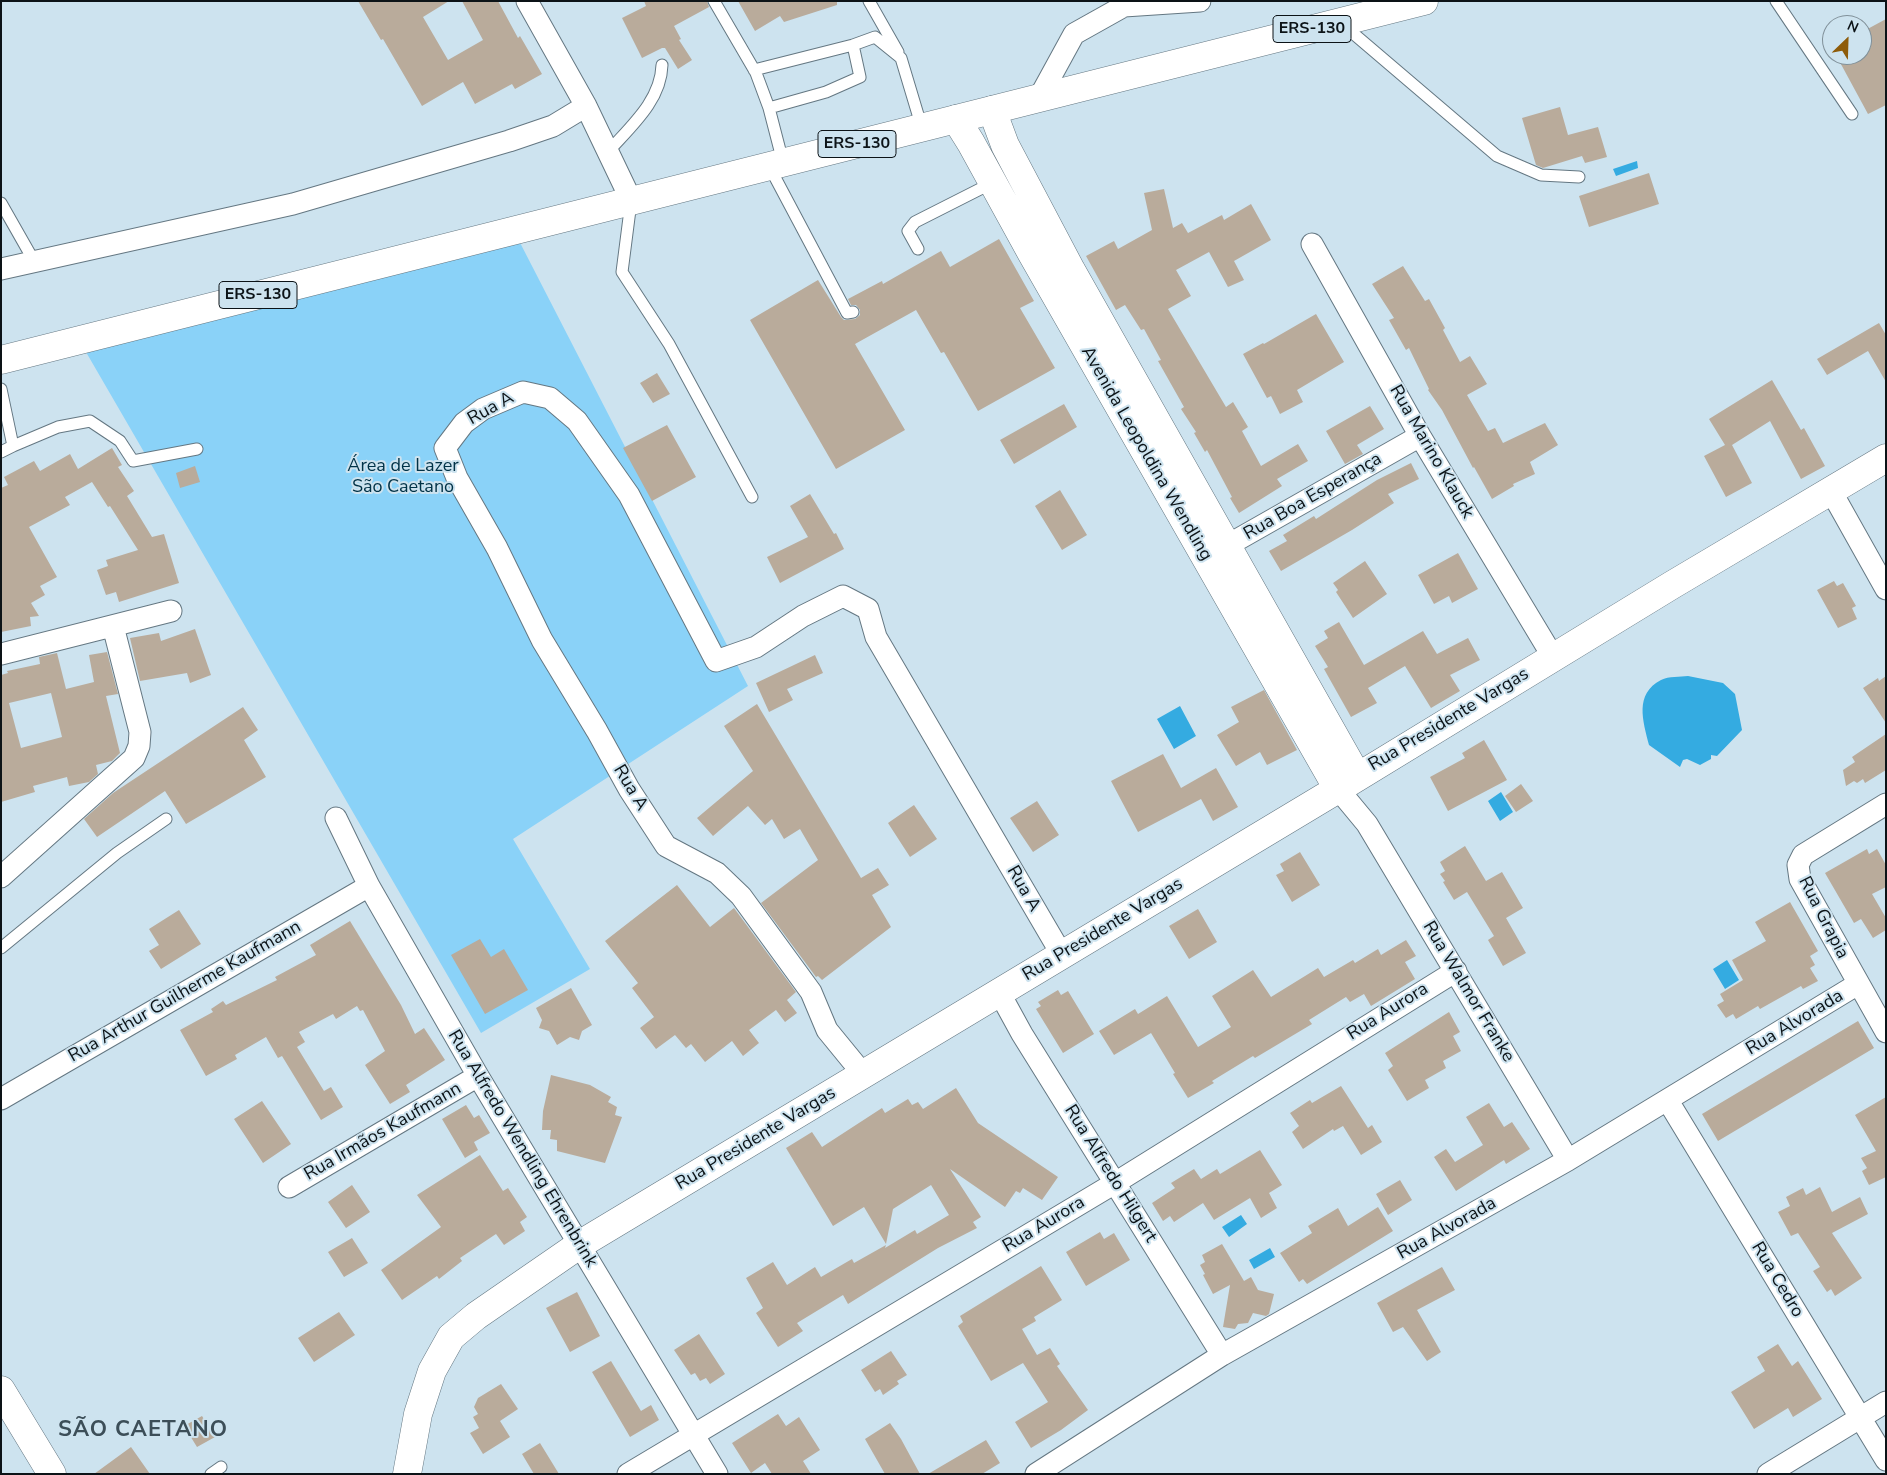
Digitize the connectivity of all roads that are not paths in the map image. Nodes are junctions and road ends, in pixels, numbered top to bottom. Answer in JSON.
{"nodes":[{"id":1,"x":527,"y":1,"type":"edge"},
{"id":2,"x":714,"y":1,"type":"edge"},
{"id":3,"x":869,"y":1,"type":"edge"},
{"id":4,"x":1200,"y":1,"type":"edge"},
{"id":5,"x":1424,"y":1,"type":"edge"},
{"id":6,"x":1776,"y":1,"type":"edge"},
{"id":7,"x":1177,"y":2,"type":"edge"},
{"id":8,"x":1347,"y":17,"type":"junction"},
{"id":9,"x":853,"y":45,"type":"junction"},
{"id":10,"x":901,"y":58,"type":"junction"},
{"id":11,"x":662,"y":65,"type":"dead end"},
{"id":12,"x":754,"y":70,"type":"junction"},
{"id":13,"x":1039,"y":98,"type":"junction"},
{"id":14,"x":586,"y":106,"type":"junction"},
{"id":15,"x":769,"y":108,"type":"junction"},
{"id":16,"x":992,"y":110,"type":"junction"},
{"id":17,"x":1852,"y":114,"type":"dead end"},
{"id":18,"x":956,"y":119,"type":"junction"},
{"id":19,"x":922,"y":128,"type":"junction"},
{"id":20,"x":608,"y":152,"type":"junction"},
{"id":21,"x":776,"y":164,"type":"junction"},
{"id":22,"x":1005,"y":176,"type":"junction"},
{"id":23,"x":1579,"y":177,"type":"dead end"},
{"id":24,"x":631,"y":200,"type":"junction"},
{"id":25,"x":1,"y":203,"type":"edge"},
{"id":26,"x":1312,"y":244,"type":"dead end"},
{"id":27,"x":918,"y":250,"type":"dead end"},
{"id":28,"x":34,"y":261,"type":"junction"},
{"id":29,"x":1,"y":269,"type":"edge"},
{"id":30,"x":853,"y":312,"type":"dead end"},
{"id":31,"x":1,"y":360,"type":"edge"},
{"id":32,"x":1,"y":389,"type":"edge"},
{"id":33,"x":1420,"y":436,"type":"junction"},
{"id":34,"x":13,"y":446,"type":"junction"},
{"id":35,"x":197,"y":449,"type":"dead end"},
{"id":36,"x":1,"y":452,"type":"edge"},
{"id":37,"x":1886,"y":458,"type":"edge"},
{"id":38,"x":1831,"y":491,"type":"junction"},
{"id":39,"x":752,"y":497,"type":"dead end"},
{"id":40,"x":1216,"y":552,"type":"junction"},
{"id":41,"x":1886,"y":589,"type":"edge"},
{"id":42,"x":171,"y":611,"type":"dead end"},
{"id":43,"x":113,"y":626,"type":"junction"},
{"id":44,"x":1,"y":654,"type":"edge"},
{"id":45,"x":1552,"y":657,"type":"junction"},
{"id":46,"x":1347,"y":783,"type":"junction"},
{"id":47,"x":1886,"y":804,"type":"edge"},
{"id":48,"x":336,"y":818,"type":"dead end"},
{"id":49,"x":166,"y":819,"type":"dead end"},
{"id":50,"x":1,"y":877,"type":"edge"},
{"id":51,"x":369,"y":886,"type":"junction"},
{"id":52,"x":1,"y":948,"type":"edge"},
{"id":53,"x":1062,"y":955,"type":"junction"},
{"id":54,"x":1456,"y":970,"type":"junction"},
{"id":55,"x":1858,"y":984,"type":"junction"},
{"id":56,"x":999,"y":992,"type":"junction"},
{"id":57,"x":1886,"y":1032,"type":"edge"},
{"id":58,"x":863,"y":1074,"type":"junction"},
{"id":59,"x":478,"y":1076,"type":"junction"},
{"id":60,"x":1,"y":1099,"type":"edge"},
{"id":61,"x":1668,"y":1101,"type":"junction"},
{"id":62,"x":1568,"y":1160,"type":"junction"},
{"id":63,"x":1115,"y":1183,"type":"junction"},
{"id":64,"x":289,"y":1187,"type":"dead end"},
{"id":65,"x":578,"y":1246,"type":"junction"},
{"id":66,"x":1222,"y":1355,"type":"junction"},
{"id":67,"x":1,"y":1390,"type":"edge"},
{"id":68,"x":1886,"y":1402,"type":"edge"},
{"id":69,"x":1860,"y":1418,"type":"junction"},
{"id":70,"x":693,"y":1436,"type":"junction"},
{"id":71,"x":1886,"y":1460,"type":"edge"},
{"id":72,"x":52,"y":1474,"type":"edge"},
{"id":73,"x":407,"y":1474,"type":"edge"},
{"id":74,"x":628,"y":1474,"type":"edge"},
{"id":75,"x":717,"y":1474,"type":"edge"},
{"id":76,"x":1036,"y":1474,"type":"edge"},
{"id":77,"x":1768,"y":1474,"type":"edge"}],
"edges":[{"from":1,"to":14,"type":"street"},
{"from":2,"to":12,"type":"lane"},
{"from":3,"to":10,"type":"lane"},
{"from":4,"to":7,"type":"street"},
{"from":5,"to":8,"type":"main road","number":"ERS-130"},
{"from":6,"to":17,"type":"lane"},
{"from":7,"to":13,"type":"street"},
{"from":8,"to":13,"type":"main road","number":"ERS-130"},
{"from":8,"to":23,"type":"lane"},
{"from":9,"to":10,"type":"lane"},
{"from":9,"to":12,"type":"lane"},
{"from":9,"to":15,"type":"lane"},
{"from":10,"to":19,"type":"lane"},
{"from":11,"to":20,"type":"lane"},
{"from":12,"to":15,"type":"lane"},
{"from":13,"to":16,"type":"main road","number":"ERS-130"},
{"from":14,"to":20,"type":"street"},
{"from":14,"to":28,"type":"street"},
{"from":15,"to":21,"type":"lane"},
{"from":16,"to":18,"type":"main road","number":"ERS-130"},
{"from":16,"to":22,"type":"main road","name":"Avenida Leopoldina Wendling"},
{"from":18,"to":19,"type":"main road","number":"ERS-130"},
{"from":18,"to":22,"type":"main road","name":"Avenida Leopoldina Wendling"},
{"from":19,"to":21,"type":"main road","number":"ERS-130"},
{"from":20,"to":24,"type":"street"},
{"from":21,"to":24,"type":"main road","number":"ERS-130"},
{"from":21,"to":30,"type":"lane"},
{"from":22,"to":27,"type":"lane"},
{"from":22,"to":40,"type":"main road","name":"Avenida Leopoldina Wendling"},
{"from":24,"to":31,"type":"main road","number":"ERS-130"},
{"from":24,"to":39,"type":"lane"},
{"from":25,"to":28,"type":"lane"},
{"from":26,"to":33,"type":"street","name":"Rua Marino Klauck"},
{"from":28,"to":29,"type":"street"},
{"from":32,"to":34,"type":"lane"},
{"from":33,"to":40,"type":"street","name":"Rua Boa Esperança"},
{"from":33,"to":45,"type":"street","name":"Rua Marino Klauck"},
{"from":34,"to":35,"type":"lane"},
{"from":34,"to":36,"type":"lane"},
{"from":37,"to":38,"type":"main road","name":"Rua Presidente Vargas"},
{"from":38,"to":41,"type":"street"},
{"from":38,"to":45,"type":"main road","name":"Rua Presidente Vargas"},
{"from":40,"to":46,"type":"main road","name":"Avenida Leopoldina Wendling"},
{"from":42,"to":43,"type":"street"},
{"from":43,"to":44,"type":"street"},
{"from":43,"to":50,"type":"street"},
{"from":45,"to":46,"type":"main road","name":"Rua Presidente Vargas"},
{"from":46,"to":53,"type":"main road","name":"Rua Presidente Vargas"},
{"from":46,"to":54,"type":"street","name":"Rua Walmor Franke"},
{"from":47,"to":55,"type":"street","name":"Rua Grapia"},
{"from":48,"to":51,"type":"street","name":"Rua Alfredo Wendling Ehrenbrink"},
{"from":49,"to":52,"type":"lane"},
{"from":51,"to":59,"type":"street","name":"Rua Alfredo Wendling Ehrenbrink"},
{"from":51,"to":60,"type":"street","name":"Rua Arthur Guilherme Kaufmann"},
{"from":53,"to":56,"type":"main road","name":"Rua Presidente Vargas"},
{"from":53,"to":58,"type":"street","name":"Rua A"},
{"from":54,"to":62,"type":"street","name":"Rua Walmor Franke"},
{"from":54,"to":63,"type":"street","name":"Rua Aurora"},
{"from":55,"to":57,"type":"street","name":"Rua Grapia"},
{"from":55,"to":61,"type":"street","name":"Rua Alvorada"},
{"from":56,"to":58,"type":"main road","name":"Rua Presidente Vargas"},
{"from":56,"to":63,"type":"street","name":"Rua Alfredo Hilgert"},
{"from":58,"to":65,"type":"main road","name":"Rua Presidente Vargas"},
{"from":59,"to":64,"type":"street","name":"Rua Irmãos Kaufmann"},
{"from":59,"to":65,"type":"street","name":"Rua Alfredo Wendling Ehrenbrink"},
{"from":61,"to":62,"type":"street","name":"Rua Alvorada"},
{"from":61,"to":69,"type":"street","name":"Rua Cedro"},
{"from":62,"to":66,"type":"street","name":"Rua Alvorada"},
{"from":63,"to":66,"type":"street","name":"Rua Alfredo Hilgert"},
{"from":63,"to":70,"type":"street","name":"Rua Aurora"},
{"from":65,"to":70,"type":"street","name":"Rua Alfredo Wendling Ehrenbrink"},
{"from":65,"to":73,"type":"main road","name":"Rua Presidente Vargas"},
{"from":66,"to":76,"type":"street","name":"Rua Alvorada"},
{"from":67,"to":72,"type":"main road"},
{"from":68,"to":69,"type":"street"},
{"from":69,"to":71,"type":"street","name":"Rua Cedro"},
{"from":69,"to":77,"type":"street"},
{"from":70,"to":74,"type":"street","name":"Rua Aurora"},
{"from":70,"to":75,"type":"street","name":"Rua Alfredo Wendling Ehrenbrink"}]}
